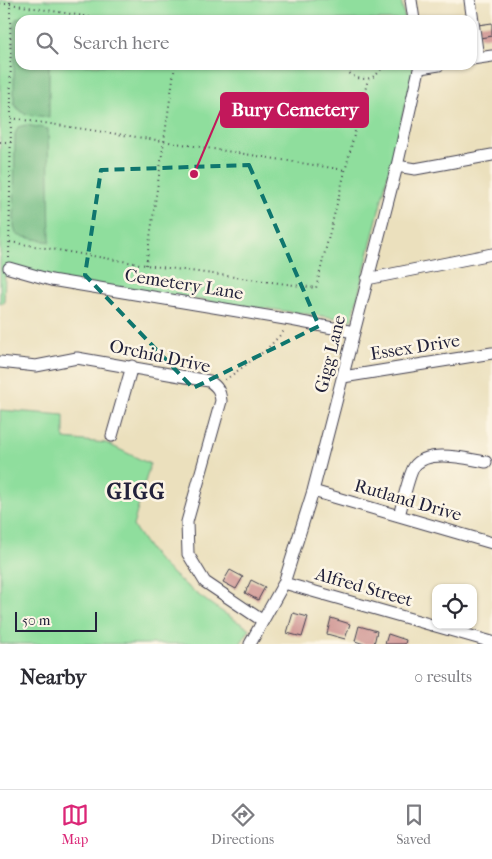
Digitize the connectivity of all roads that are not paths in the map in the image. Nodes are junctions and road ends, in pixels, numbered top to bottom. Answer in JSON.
{"nodes":[{"id":1,"x":411,"y":0,"type":"edge"},
{"id":2,"x":470,"y":0,"type":"edge"},
{"id":3,"x":413,"y":15,"type":"edge"},
{"id":4,"x":471,"y":15,"type":"edge"},
{"id":5,"x":492,"y":56,"type":"edge"},
{"id":6,"x":477,"y":59,"type":"edge"},
{"id":7,"x":419,"y":70,"type":"edge"},
{"id":8,"x":492,"y":154,"type":"edge"},
{"id":9,"x":397,"y":166,"type":"junction"},
{"id":10,"x":492,"y":254,"type":"edge"},
{"id":11,"x":9,"y":268,"type":"road end"},
{"id":12,"x":367,"y":279,"type":"junction"},
{"id":13,"x":354,"y":332,"type":"junction"},
{"id":14,"x":492,"y":353,"type":"edge"},
{"id":15,"x":0,"y":362,"type":"edge"},
{"id":16,"x":132,"y":366,"type":"junction"},
{"id":17,"x":343,"y":377,"type":"junction"},
{"id":18,"x":112,"y":436,"type":"dead end"},
{"id":19,"x":486,"y":462,"type":"dead end"},
{"id":20,"x":313,"y":490,"type":"junction"},
{"id":21,"x":399,"y":516,"type":"junction"},
{"id":22,"x":492,"y":543,"type":"edge"},
{"id":23,"x":284,"y":583,"type":"junction"},
{"id":24,"x":263,"y":620,"type":"junction"},
{"id":25,"x":492,"y":642,"type":"edge"},
{"id":26,"x":250,"y":644,"type":"edge"}],
"edges":[{"from":1,"to":3,"type":"street"},
{"from":2,"to":4,"type":"street"},
{"from":5,"to":6,"type":"street"},
{"from":7,"to":9,"type":"street","name":"Gigg Lane"},
{"from":8,"to":9,"type":"street"},
{"from":9,"to":12,"type":"street","name":"Gigg Lane"},
{"from":10,"to":12,"type":"street"},
{"from":11,"to":13,"type":"street","name":"Cemetery Lane"},
{"from":12,"to":13,"type":"street","name":"Gigg Lane"},
{"from":13,"to":17,"type":"street","name":"Gigg Lane"},
{"from":14,"to":17,"type":"street","name":"Essex Drive"},
{"from":15,"to":16,"type":"street","name":"Orchid Drive"},
{"from":16,"to":18,"type":"street"},
{"from":16,"to":24,"type":"street","name":"Orchid Drive"},
{"from":17,"to":20,"type":"street","name":"Gigg Lane"},
{"from":19,"to":21,"type":"street"},
{"from":20,"to":21,"type":"street","name":"Rutland Drive"},
{"from":20,"to":23,"type":"street","name":"Gigg Lane"},
{"from":21,"to":22,"type":"street","name":"Rutland Drive"},
{"from":23,"to":24,"type":"street","name":"Gigg Lane"},
{"from":23,"to":25,"type":"street","name":"Alfred Street"},
{"from":24,"to":26,"type":"street","name":"Gigg Lane"}]}
